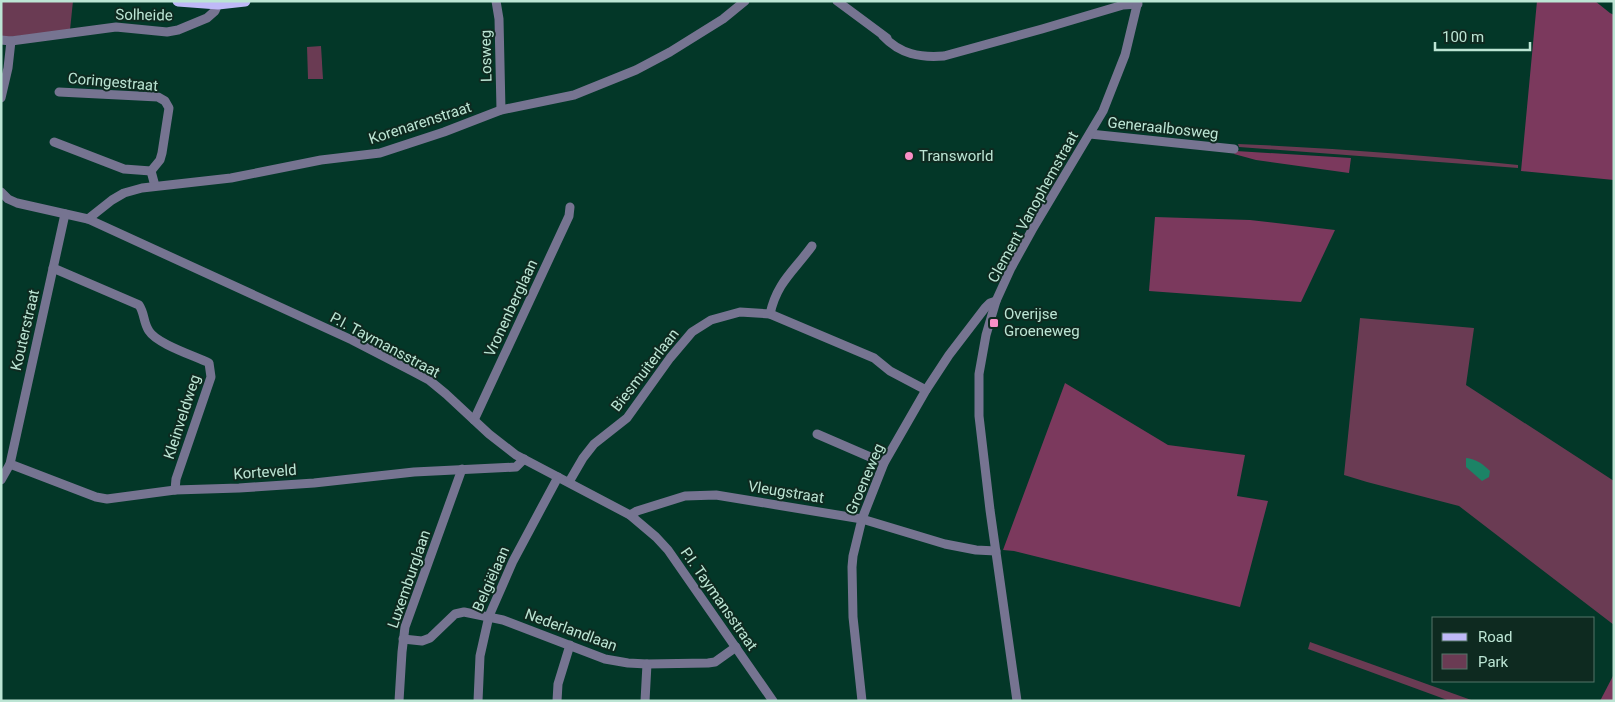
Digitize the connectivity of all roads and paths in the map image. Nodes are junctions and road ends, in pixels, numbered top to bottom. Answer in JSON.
{"nodes":[{"id":1,"x":178,"y":1,"type":"edge"},
{"id":2,"x":245,"y":1,"type":"edge"},
{"id":3,"x":496,"y":1,"type":"edge"},
{"id":4,"x":745,"y":1,"type":"edge"},
{"id":5,"x":837,"y":1,"type":"edge"},
{"id":6,"x":1138,"y":2,"type":"edge"},
{"id":7,"x":218,"y":4,"type":"junction"},
{"id":8,"x":1,"y":40,"type":"edge"},
{"id":9,"x":11,"y":41,"type":"junction"},
{"id":10,"x":59,"y":92,"type":"dead end"},
{"id":11,"x":1,"y":98,"type":"edge"},
{"id":12,"x":502,"y":110,"type":"junction"},
{"id":13,"x":1090,"y":134,"type":"junction"},
{"id":14,"x":54,"y":142,"type":"dead end"},
{"id":15,"x":1234,"y":149,"type":"dead end"},
{"id":16,"x":151,"y":171,"type":"junction"},
{"id":17,"x":155,"y":186,"type":"junction"},
{"id":18,"x":1,"y":192,"type":"edge"},
{"id":19,"x":5,"y":201,"type":"edge"},
{"id":20,"x":570,"y":207,"type":"dead end"},
{"id":21,"x":65,"y":214,"type":"junction"},
{"id":22,"x":88,"y":219,"type":"junction"},
{"id":23,"x":812,"y":246,"type":"dead end"},
{"id":24,"x":53,"y":268,"type":"junction"},
{"id":25,"x":996,"y":301,"type":"junction"},
{"id":26,"x":770,"y":314,"type":"junction"},
{"id":27,"x":926,"y":390,"type":"junction"},
{"id":28,"x":474,"y":420,"type":"junction"},
{"id":29,"x":817,"y":434,"type":"dead end"},
{"id":30,"x":524,"y":459,"type":"junction"},
{"id":31,"x":884,"y":463,"type":"junction"},
{"id":32,"x":10,"y":464,"type":"junction"},
{"id":33,"x":462,"y":470,"type":"junction"},
{"id":34,"x":558,"y":477,"type":"junction"},
{"id":35,"x":1,"y":480,"type":"edge"},
{"id":36,"x":568,"y":482,"type":"junction"},
{"id":37,"x":175,"y":490,"type":"junction"},
{"id":38,"x":630,"y":515,"type":"junction"},
{"id":39,"x":862,"y":519,"type":"junction"},
{"id":40,"x":996,"y":551,"type":"junction"},
{"id":41,"x":489,"y":616,"type":"junction"},
{"id":42,"x":403,"y":639,"type":"junction"},
{"id":43,"x":570,"y":646,"type":"junction"},
{"id":44,"x":736,"y":647,"type":"junction"},
{"id":45,"x":647,"y":664,"type":"junction"},
{"id":46,"x":399,"y":701,"type":"edge"},
{"id":47,"x":478,"y":701,"type":"edge"},
{"id":48,"x":557,"y":701,"type":"edge"},
{"id":49,"x":645,"y":701,"type":"edge"},
{"id":50,"x":773,"y":701,"type":"edge"},
{"id":51,"x":862,"y":701,"type":"edge"},
{"id":52,"x":1017,"y":701,"type":"edge"}],
"edges":[{"from":1,"to":7,"type":"main road"},
{"from":2,"to":7,"type":"main road"},
{"from":3,"to":12,"type":"street","name":"Losweg"},
{"from":4,"to":12,"type":"street","name":"Korenarenstraat"},
{"from":5,"to":6,"type":"street"},
{"from":6,"to":13,"type":"street","name":"Clement Vanophemstraat"},
{"from":7,"to":9,"type":"street","name":"Solheide"},
{"from":8,"to":9,"type":"street","name":"Solheide"},
{"from":9,"to":11,"type":"street"},
{"from":10,"to":16,"type":"street","name":"Coringestraat"},
{"from":12,"to":17,"type":"street","name":"Korenarenstraat"},
{"from":13,"to":15,"type":"street","name":"Generaalbosweg"},
{"from":13,"to":25,"type":"street","name":"Clement Vanophemstraat"},
{"from":14,"to":16,"type":"street"},
{"from":16,"to":17,"type":"street"},
{"from":17,"to":22,"type":"street","name":"Korenarenstraat"},
{"from":18,"to":19,"type":"street","name":"P.I. Taymansstraat"},
{"from":19,"to":21,"type":"street","name":"P.I. Taymansstraat"},
{"from":20,"to":28,"type":"street","name":"Vronenberglaan"},
{"from":21,"to":22,"type":"street","name":"P.I. Taymansstraat"},
{"from":21,"to":24,"type":"street","name":"Kouterstraat"},
{"from":22,"to":28,"type":"street","name":"P.I. Taymansstraat"},
{"from":23,"to":26,"type":"street"},
{"from":24,"to":32,"type":"street","name":"Kouterstraat"},
{"from":24,"to":37,"type":"street","name":"Kleinveldweg"},
{"from":25,"to":27,"type":"street","name":"Groeneweg"},
{"from":25,"to":40,"type":"street","name":"Clement Vanophemstraat"},
{"from":26,"to":27,"type":"street","name":"Biesmuiterlaan"},
{"from":26,"to":36,"type":"street","name":"Biesmuiterlaan"},
{"from":27,"to":31,"type":"street","name":"Groeneweg"},
{"from":28,"to":30,"type":"street","name":"P.I. Taymansstraat"},
{"from":29,"to":31,"type":"street"},
{"from":30,"to":33,"type":"street","name":"Korteveld"},
{"from":30,"to":34,"type":"street","name":"P.I. Taymansstraat"},
{"from":31,"to":39,"type":"street","name":"Groeneweg"},
{"from":32,"to":35,"type":"street","name":"Kouterstraat"},
{"from":32,"to":37,"type":"street","name":"Korteveld"},
{"from":33,"to":37,"type":"street","name":"Korteveld"},
{"from":33,"to":42,"type":"street","name":"Luxemburglaan"},
{"from":34,"to":36,"type":"street","name":"P.I. Taymansstraat"},
{"from":34,"to":41,"type":"street","name":"Belgiëlaan"},
{"from":36,"to":38,"type":"street","name":"P.I. Taymansstraat"},
{"from":38,"to":39,"type":"street","name":"Vleugstraat"},
{"from":38,"to":44,"type":"street","name":"P.I. Taymansstraat"},
{"from":39,"to":40,"type":"street","name":"Vleugstraat"},
{"from":39,"to":51,"type":"street","name":"Groeneweg"},
{"from":40,"to":52,"type":"street","name":"Clement Vanophemstraat"},
{"from":41,"to":42,"type":"street","name":"Nederlandlaan"},
{"from":41,"to":43,"type":"street","name":"Nederlandlaan"},
{"from":41,"to":47,"type":"street","name":"Belgiëlaan"},
{"from":42,"to":46,"type":"street","name":"Luxemburglaan"},
{"from":43,"to":45,"type":"street","name":"Nederlandlaan"},
{"from":43,"to":48,"type":"street"},
{"from":44,"to":45,"type":"street","name":"Nederlandlaan"},
{"from":44,"to":50,"type":"street","name":"P.I. Taymansstraat"},
{"from":45,"to":49,"type":"street"}]}
